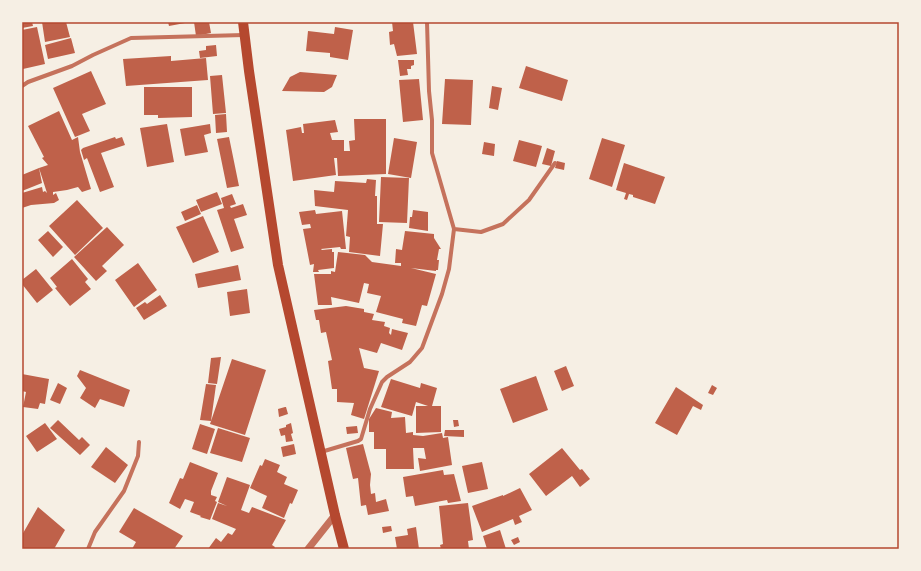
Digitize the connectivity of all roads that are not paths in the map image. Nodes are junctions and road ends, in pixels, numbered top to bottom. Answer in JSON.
{"nodes":[{"id":1,"x":243,"y":22,"type":"edge"},
{"id":2,"x":428,"y":22,"type":"edge"},
{"id":3,"x":245,"y":35,"type":"junction"},
{"id":4,"x":22,"y":86,"type":"edge"},
{"id":5,"x":555,"y":163,"type":"dead end"},
{"id":6,"x":454,"y":229,"type":"junction"},
{"id":7,"x":139,"y":442,"type":"dead end"},
{"id":8,"x":321,"y":452,"type":"junction"},
{"id":9,"x":335,"y":515,"type":"junction"},
{"id":10,"x":88,"y":549,"type":"edge"},
{"id":11,"x":308,"y":549,"type":"edge"},
{"id":12,"x":344,"y":549,"type":"edge"}],
"edges":[{"from":1,"to":3,"type":"main road"},
{"from":2,"to":6,"type":"street"},
{"from":3,"to":4,"type":"street"},
{"from":3,"to":8,"type":"main road"},
{"from":5,"to":6,"type":"street"},
{"from":6,"to":8,"type":"street"},
{"from":7,"to":10,"type":"street"},
{"from":8,"to":9,"type":"main road"},
{"from":9,"to":11,"type":"street"},
{"from":9,"to":12,"type":"main road"}]}
